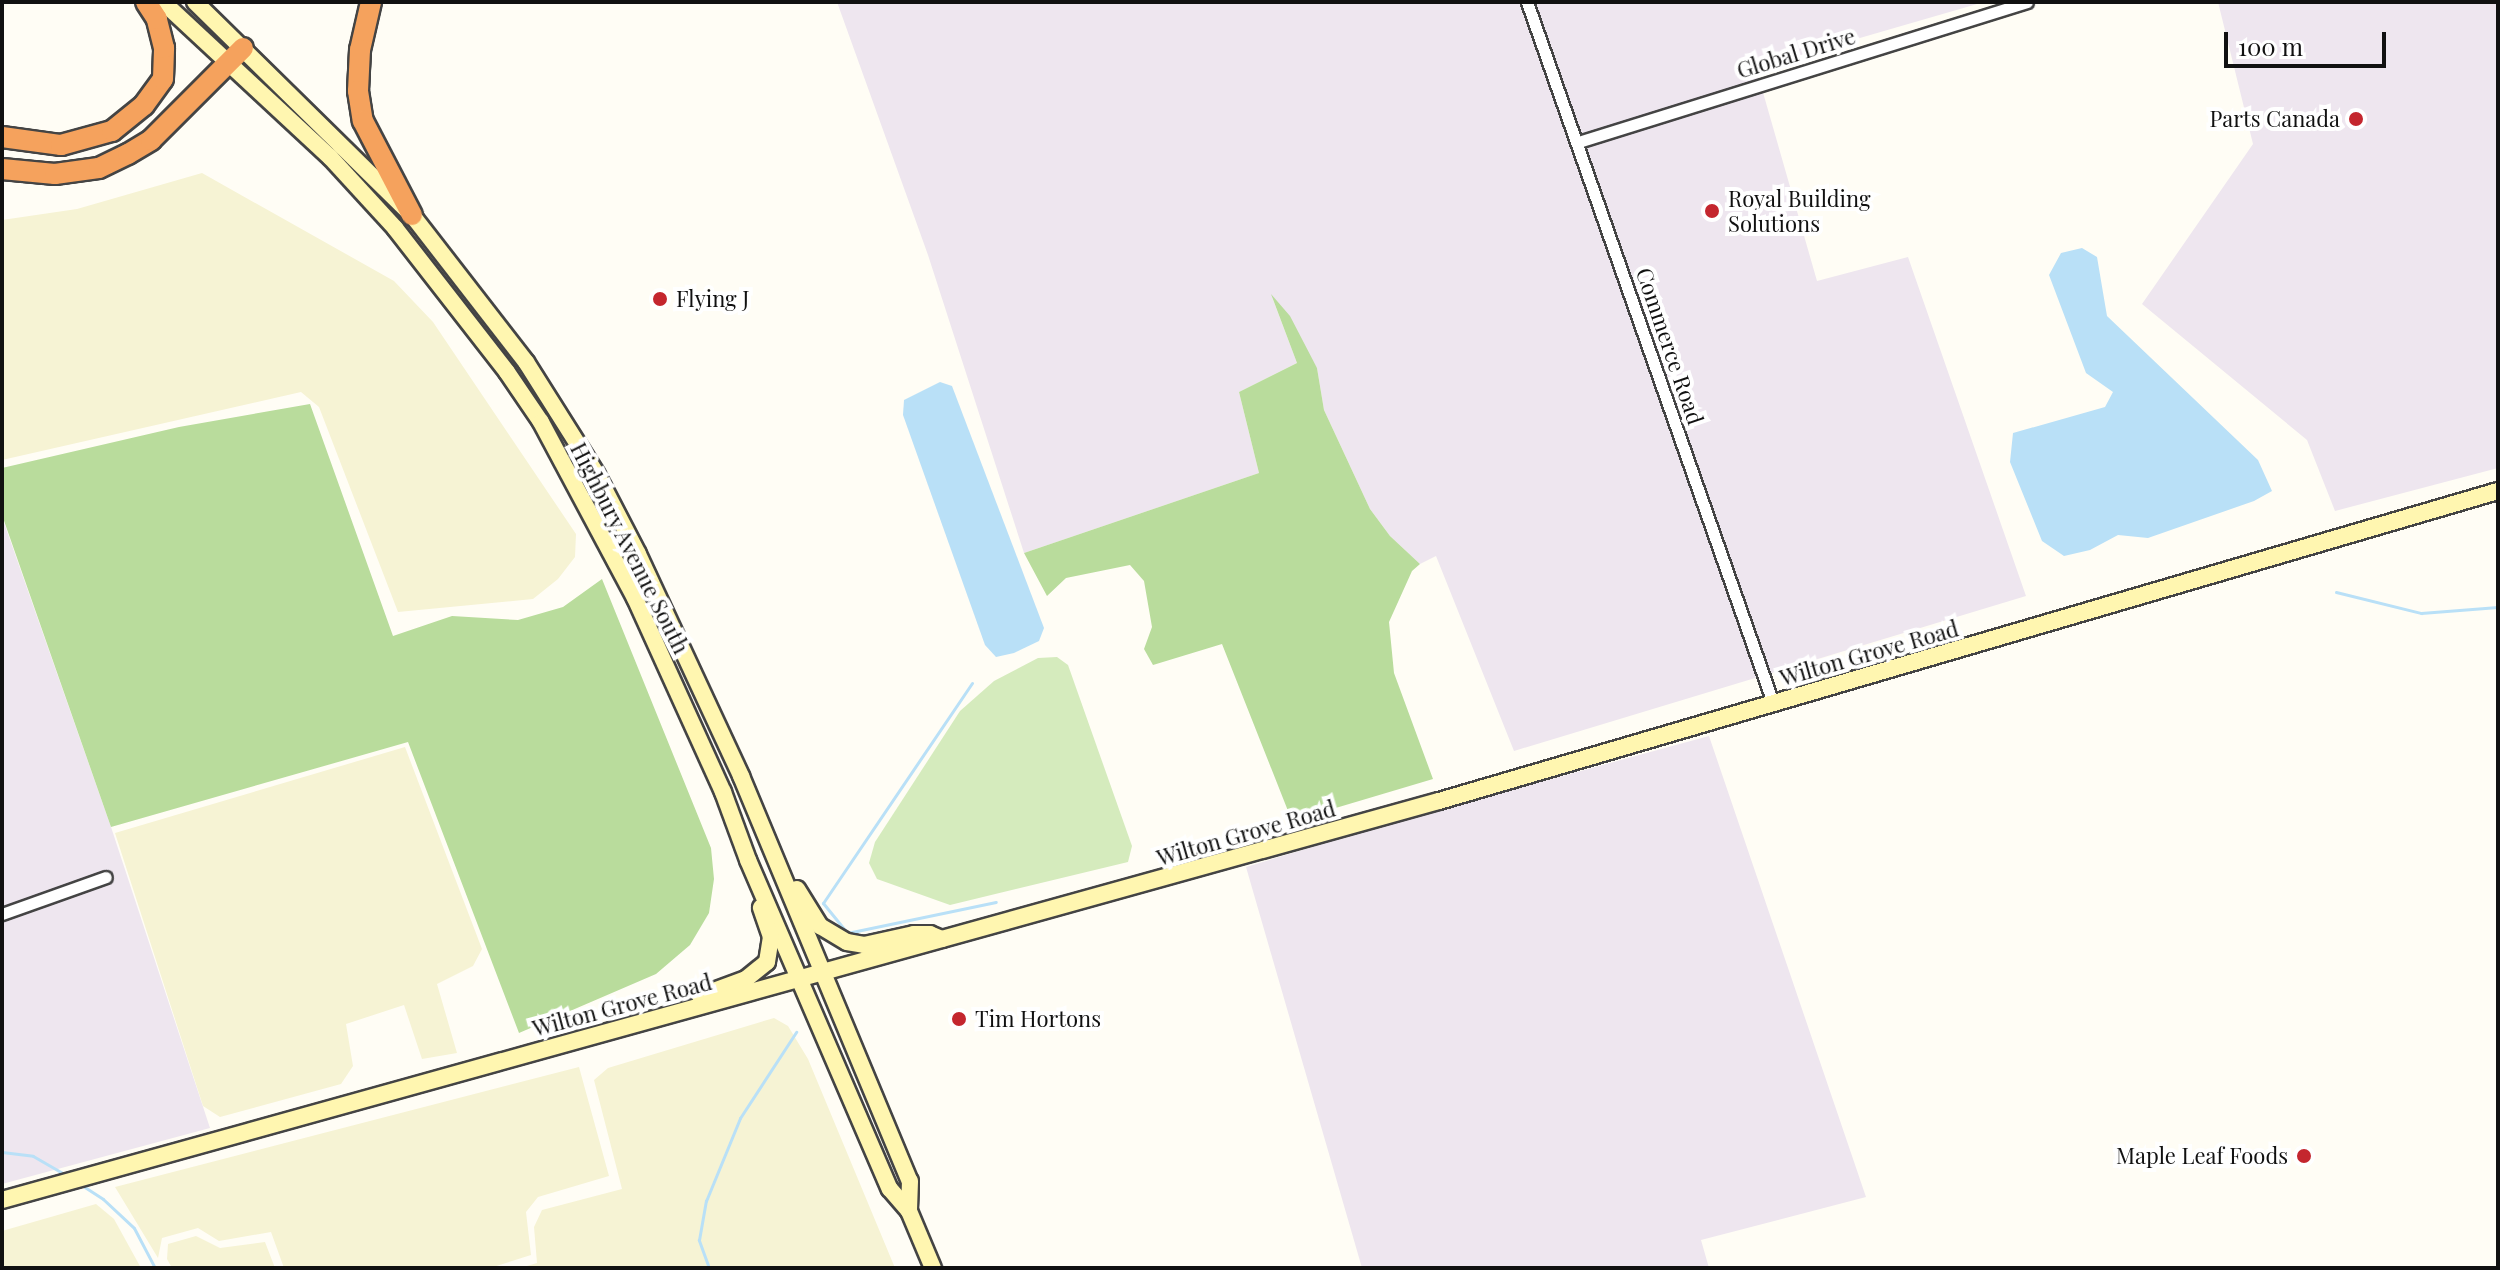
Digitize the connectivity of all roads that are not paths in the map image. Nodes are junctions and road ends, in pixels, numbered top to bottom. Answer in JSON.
{"nodes":[{"id":1,"x":146,"y":2,"type":"edge"},
{"id":2,"x":163,"y":2,"type":"edge"},
{"id":3,"x":195,"y":2,"type":"edge"},
{"id":4,"x":371,"y":2,"type":"edge"},
{"id":5,"x":1527,"y":2,"type":"edge"},
{"id":6,"x":2027,"y":2,"type":"edge"},
{"id":7,"x":243,"y":48,"type":"junction"},
{"id":8,"x":226,"y":62,"type":"junction"},
{"id":9,"x":2,"y":137,"type":"edge"},
{"id":10,"x":1578,"y":142,"type":"junction"},
{"id":11,"x":2,"y":169,"type":"edge"},
{"id":12,"x":412,"y":215,"type":"junction"},
{"id":13,"x":2498,"y":491,"type":"edge"},
{"id":14,"x":1773,"y":703,"type":"junction"},
{"id":15,"x":772,"y":851,"type":"junction"},
{"id":16,"x":748,"y":860,"type":"junction"},
{"id":17,"x":106,"y":877,"type":"dead end"},
{"id":18,"x":2,"y":914,"type":"edge"},
{"id":19,"x":944,"y":940,"type":"junction"},
{"id":20,"x":822,"y":973,"type":"junction"},
{"id":21,"x":801,"y":979,"type":"junction"},
{"id":22,"x":600,"y":1034,"type":"junction"},
{"id":23,"x":2,"y":1200,"type":"edge"},
{"id":24,"x":909,"y":1211,"type":"junction"},
{"id":25,"x":933,"y":1268,"type":"edge"}],
"edges":[{"from":1,"to":9,"type":"highway"},
{"from":2,"to":8,"type":"main road","name":"Highbury Avenue South"},
{"from":3,"to":7,"type":"main road","name":"Highbury Avenue South"},
{"from":4,"to":12,"type":"highway"},
{"from":5,"to":10,"type":"street","name":"Commerce Road"},
{"from":6,"to":10,"type":"street","name":"Global Drive"},
{"from":7,"to":8,"type":"highway"},
{"from":7,"to":12,"type":"main road","name":"Highbury Avenue South"},
{"from":8,"to":11,"type":"highway"},
{"from":8,"to":16,"type":"main road","name":"Highbury Avenue South"},
{"from":10,"to":14,"type":"street","name":"Commerce Road"},
{"from":12,"to":15,"type":"main road","name":"Highbury Avenue South"},
{"from":13,"to":14,"type":"main road","name":"Wilton Grove Road"},
{"from":14,"to":19,"type":"main road","name":"Wilton Grove Road"},
{"from":15,"to":19,"type":"main road"},
{"from":15,"to":20,"type":"main road","name":"Highbury Avenue South"},
{"from":16,"to":21,"type":"main road","name":"Highbury Avenue South"},
{"from":16,"to":22,"type":"main road"},
{"from":17,"to":18,"type":"street"},
{"from":19,"to":20,"type":"main road","name":"Wilton Grove Road"},
{"from":20,"to":21,"type":"main road","name":"Wilton Grove Road"},
{"from":20,"to":24,"type":"main road","name":"Highbury Avenue South"},
{"from":21,"to":22,"type":"main road","name":"Wilton Grove Road"},
{"from":21,"to":24,"type":"main road","name":"Highbury Avenue South"},
{"from":22,"to":23,"type":"main road","name":"Wilton Grove Road"},
{"from":24,"to":25,"type":"main road","name":"Highbury Avenue South"}]}
